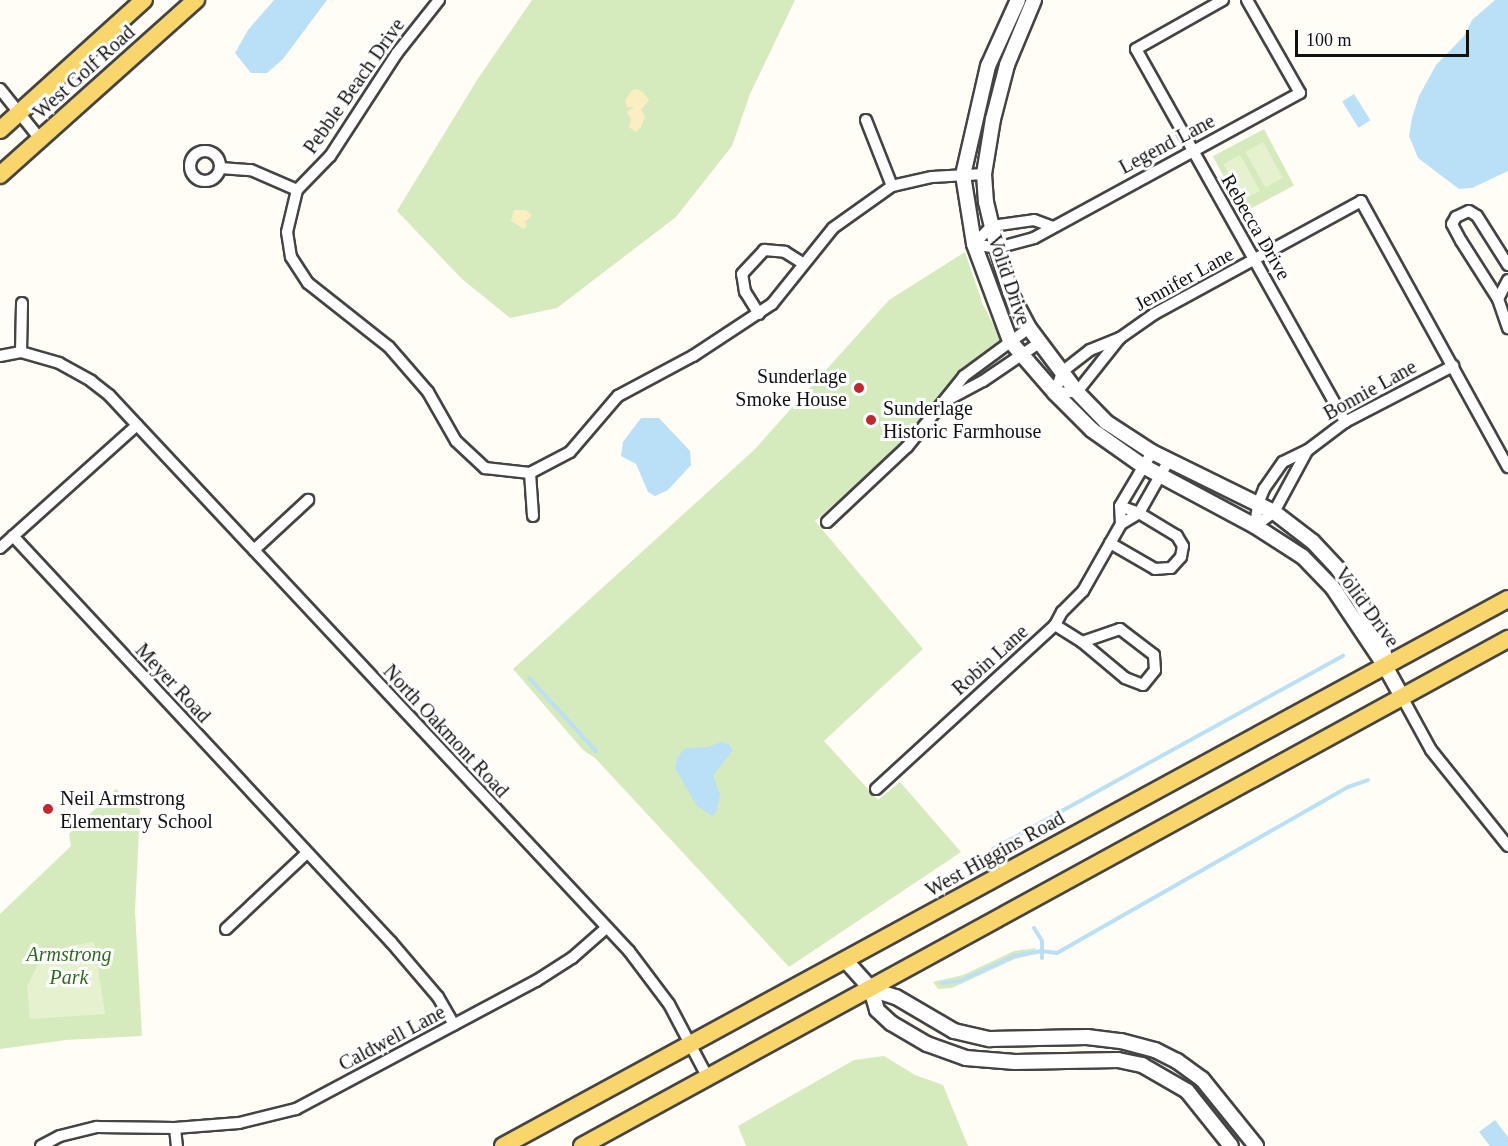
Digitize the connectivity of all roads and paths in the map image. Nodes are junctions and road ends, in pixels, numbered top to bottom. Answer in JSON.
{"nodes":[{"id":1,"x":144,"y":0,"type":"edge"},
{"id":2,"x":196,"y":0,"type":"edge"},
{"id":3,"x":439,"y":0,"type":"edge"},
{"id":4,"x":1018,"y":0,"type":"edge"},
{"id":5,"x":1035,"y":0,"type":"edge"},
{"id":6,"x":1223,"y":0,"type":"edge"},
{"id":7,"x":1247,"y":0,"type":"edge"},
{"id":8,"x":0,"y":89,"type":"edge"},
{"id":9,"x":18,"y":113,"type":"junction"},
{"id":10,"x":866,"y":120,"type":"dead end"},
{"id":11,"x":0,"y":130,"type":"edge"},
{"id":12,"x":40,"y":140,"type":"junction"},
{"id":13,"x":1192,"y":151,"type":"junction"},
{"id":14,"x":220,"y":168,"type":"dead end"},
{"id":15,"x":984,"y":174,"type":"junction"},
{"id":16,"x":0,"y":175,"type":"edge"},
{"id":17,"x":963,"y":175,"type":"junction"},
{"id":18,"x":892,"y":186,"type":"junction"},
{"id":19,"x":297,"y":190,"type":"junction"},
{"id":20,"x":992,"y":226,"type":"junction"},
{"id":21,"x":1053,"y":227,"type":"junction"},
{"id":22,"x":974,"y":244,"type":"junction"},
{"id":23,"x":997,"y":248,"type":"junction"},
{"id":24,"x":1256,"y":261,"type":"junction"},
{"id":25,"x":804,"y":264,"type":"junction"},
{"id":26,"x":1508,"y":266,"type":"edge"},
{"id":27,"x":1508,"y":280,"type":"edge"},
{"id":28,"x":1498,"y":299,"type":"junction"},
{"id":29,"x":22,"y":303,"type":"dead end"},
{"id":30,"x":759,"y":314,"type":"junction"},
{"id":31,"x":1029,"y":328,"type":"junction"},
{"id":32,"x":1508,"y":328,"type":"edge"},
{"id":33,"x":1120,"y":338,"type":"junction"},
{"id":34,"x":1010,"y":341,"type":"junction"},
{"id":35,"x":1039,"y":343,"type":"junction"},
{"id":36,"x":21,"y":352,"type":"junction"},
{"id":37,"x":1021,"y":355,"type":"junction"},
{"id":38,"x":0,"y":356,"type":"edge"},
{"id":39,"x":1453,"y":366,"type":"junction"},
{"id":40,"x":1062,"y":372,"type":"junction"},
{"id":41,"x":1077,"y":392,"type":"junction"},
{"id":42,"x":1055,"y":393,"type":"junction"},
{"id":43,"x":946,"y":401,"type":"junction"},
{"id":44,"x":1345,"y":422,"type":"junction"},
{"id":45,"x":137,"y":425,"type":"junction"},
{"id":46,"x":1308,"y":450,"type":"junction"},
{"id":47,"x":1152,"y":452,"type":"junction"},
{"id":48,"x":1169,"y":460,"type":"junction"},
{"id":49,"x":1143,"y":466,"type":"junction"},
{"id":50,"x":1508,"y":467,"type":"edge"},
{"id":51,"x":530,"y":473,"type":"junction"},
{"id":52,"x":1160,"y":473,"type":"junction"},
{"id":53,"x":308,"y":500,"type":"dead end"},
{"id":54,"x":1258,"y":504,"type":"junction"},
{"id":55,"x":1120,"y":506,"type":"junction"},
{"id":56,"x":1274,"y":512,"type":"junction"},
{"id":57,"x":1139,"y":513,"type":"junction"},
{"id":58,"x":533,"y":516,"type":"dead end"},
{"id":59,"x":827,"y":522,"type":"dead end"},
{"id":60,"x":1121,"y":524,"type":"junction"},
{"id":61,"x":1255,"y":526,"type":"junction"},
{"id":62,"x":13,"y":536,"type":"junction"},
{"id":63,"x":1110,"y":543,"type":"junction"},
{"id":64,"x":0,"y":548,"type":"edge"},
{"id":65,"x":254,"y":550,"type":"junction"},
{"id":66,"x":1508,"y":599,"type":"edge"},
{"id":67,"x":1055,"y":625,"type":"junction"},
{"id":68,"x":1508,"y":639,"type":"edge"},
{"id":69,"x":1082,"y":642,"type":"junction"},
{"id":70,"x":1385,"y":666,"type":"junction"},
{"id":71,"x":1402,"y":697,"type":"junction"},
{"id":72,"x":876,"y":789,"type":"dead end"},
{"id":73,"x":1508,"y":846,"type":"edge"},
{"id":74,"x":306,"y":854,"type":"junction"},
{"id":75,"x":226,"y":929,"type":"dead end"},
{"id":76,"x":605,"y":929,"type":"junction"},
{"id":77,"x":846,"y":961,"type":"junction"},
{"id":78,"x":871,"y":989,"type":"junction"},
{"id":79,"x":454,"y":1025,"type":"junction"},
{"id":80,"x":690,"y":1042,"type":"junction"},
{"id":81,"x":708,"y":1078,"type":"junction"},
{"id":82,"x":175,"y":1128,"type":"junction"},
{"id":83,"x":41,"y":1146,"type":"edge"},
{"id":84,"x":177,"y":1146,"type":"edge"},
{"id":85,"x":503,"y":1146,"type":"edge"},
{"id":86,"x":582,"y":1146,"type":"edge"},
{"id":87,"x":1231,"y":1146,"type":"edge"},
{"id":88,"x":1256,"y":1146,"type":"edge"}],
"edges":[{"from":1,"to":9,"type":"main road","name":"West Golf Road"},
{"from":2,"to":12,"type":"main road","name":"West Golf Road"},
{"from":3,"to":19,"type":"street","name":"Pebble Beach Drive"},
{"from":4,"to":17,"type":"street","name":"Volid Drive"},
{"from":5,"to":15,"type":"street","name":"Volid Drive"},
{"from":6,"to":13,"type":"street","name":"Rebecca Drive"},
{"from":7,"to":13,"type":"street","name":"Legend Lane"},
{"from":8,"to":9,"type":"street"},
{"from":9,"to":11,"type":"main road","name":"West Golf Road"},
{"from":9,"to":12,"type":"street"},
{"from":10,"to":18,"type":"street"},
{"from":12,"to":16,"type":"main road","name":"West Golf Road"},
{"from":13,"to":21,"type":"street","name":"Legend Lane"},
{"from":13,"to":24,"type":"street","name":"Rebecca Drive"},
{"from":14,"to":19,"type":"street"},
{"from":15,"to":17,"type":"street"},
{"from":15,"to":20,"type":"street","name":"Volid Drive"},
{"from":17,"to":18,"type":"street"},
{"from":17,"to":22,"type":"street","name":"Volid Drive"},
{"from":18,"to":25,"type":"street"},
{"from":19,"to":51,"type":"street"},
{"from":20,"to":21,"type":"street"},
{"from":20,"to":22,"type":"street"},
{"from":20,"to":23,"type":"street","name":"Volid Drive"},
{"from":21,"to":23,"type":"street","name":"Legend Lane"},
{"from":22,"to":23,"type":"street","name":"Legend Lane"},
{"from":22,"to":34,"type":"street","name":"Volid Drive"},
{"from":23,"to":31,"type":"street","name":"Volid Drive"},
{"from":24,"to":33,"type":"street","name":"Jennifer Lane"},
{"from":24,"to":39,"type":"street","name":"Jennifer Lane"},
{"from":24,"to":44,"type":"street","name":"Rebecca Drive"},
{"from":25,"to":30,"type":"street"},
{"from":25,"to":30,"type":"street"},
{"from":26,"to":28,"type":"street"},
{"from":27,"to":28,"type":"street"},
{"from":28,"to":32,"type":"street"},
{"from":29,"to":36,"type":"street"},
{"from":30,"to":51,"type":"street"},
{"from":31,"to":34,"type":"street"},
{"from":31,"to":35,"type":"street","name":"Volid Drive"},
{"from":33,"to":40,"type":"street","name":"Jennifer Lane"},
{"from":33,"to":41,"type":"street","name":"Jennifer Lane"},
{"from":34,"to":37,"type":"street","name":"Volid Drive"},
{"from":34,"to":43,"type":"street"},
{"from":35,"to":37,"type":"street"},
{"from":35,"to":40,"type":"street","name":"Volid Drive"},
{"from":36,"to":38,"type":"street"},
{"from":36,"to":45,"type":"street","name":"North Oakmont Road"},
{"from":37,"to":42,"type":"street","name":"Volid Drive"},
{"from":37,"to":43,"type":"street"},
{"from":39,"to":44,"type":"street","name":"Bonnie Lane"},
{"from":39,"to":50,"type":"street"},
{"from":40,"to":41,"type":"street","name":"Volid Drive"},
{"from":40,"to":42,"type":"street"},
{"from":41,"to":42,"type":"street"},
{"from":41,"to":47,"type":"street","name":"Volid Drive"},
{"from":42,"to":49,"type":"street","name":"Volid Drive"},
{"from":43,"to":59,"type":"street"},
{"from":44,"to":46,"type":"street","name":"Bonnie Lane"},
{"from":45,"to":62,"type":"street"},
{"from":45,"to":65,"type":"street","name":"North Oakmont Road"},
{"from":46,"to":54,"type":"street","name":"Bonnie Lane"},
{"from":46,"to":56,"type":"street","name":"Bonnie Lane"},
{"from":47,"to":48,"type":"street","name":"Volid Drive"},
{"from":47,"to":49,"type":"street"},
{"from":48,"to":52,"type":"street"},
{"from":48,"to":54,"type":"street","name":"Volid Drive"},
{"from":49,"to":52,"type":"street","name":"Volid Drive"},
{"from":49,"to":55,"type":"street"},
{"from":51,"to":58,"type":"street"},
{"from":52,"to":57,"type":"street"},
{"from":52,"to":61,"type":"street","name":"Volid Drive"},
{"from":53,"to":65,"type":"street"},
{"from":54,"to":56,"type":"street","name":"Volid Drive"},
{"from":54,"to":61,"type":"street","name":"Bonnie Lane"},
{"from":55,"to":57,"type":"street"},
{"from":55,"to":60,"type":"street"},
{"from":56,"to":61,"type":"street","name":"Bonnie Lane"},
{"from":56,"to":70,"type":"street","name":"Volid Drive"},
{"from":57,"to":60,"type":"street","name":"Robin Lane"},
{"from":57,"to":63,"type":"street"},
{"from":60,"to":63,"type":"street","name":"Robin Lane"},
{"from":61,"to":70,"type":"street","name":"Volid Drive"},
{"from":62,"to":64,"type":"street"},
{"from":62,"to":74,"type":"street","name":"Meyer Road"},
{"from":63,"to":67,"type":"street","name":"Robin Lane"},
{"from":65,"to":76,"type":"street","name":"North Oakmont Road"},
{"from":66,"to":70,"type":"main road","name":"West Higgins Road"},
{"from":67,"to":69,"type":"street"},
{"from":67,"to":72,"type":"street","name":"Robin Lane"},
{"from":68,"to":71,"type":"main road"},
{"from":69,"to":69,"type":"street"},
{"from":70,"to":71,"type":"street"},
{"from":70,"to":77,"type":"main road","name":"West Higgins Road"},
{"from":71,"to":73,"type":"street"},
{"from":71,"to":78,"type":"main road"},
{"from":74,"to":75,"type":"street"},
{"from":74,"to":79,"type":"street","name":"Meyer Road"},
{"from":76,"to":79,"type":"street","name":"Caldwell Lane"},
{"from":76,"to":80,"type":"street","name":"North Oakmont Road"},
{"from":77,"to":78,"type":"street"},
{"from":77,"to":80,"type":"main road","name":"West Higgins Road"},
{"from":78,"to":81,"type":"main road"},
{"from":78,"to":87,"type":"street"},
{"from":78,"to":88,"type":"street"},
{"from":79,"to":82,"type":"street","name":"Caldwell Lane"},
{"from":80,"to":81,"type":"street","name":"North Oakmont Road"},
{"from":80,"to":85,"type":"main road","name":"West Higgins Road"},
{"from":81,"to":86,"type":"main road"},
{"from":82,"to":83,"type":"street","name":"Caldwell Lane"},
{"from":82,"to":84,"type":"street"}]}
